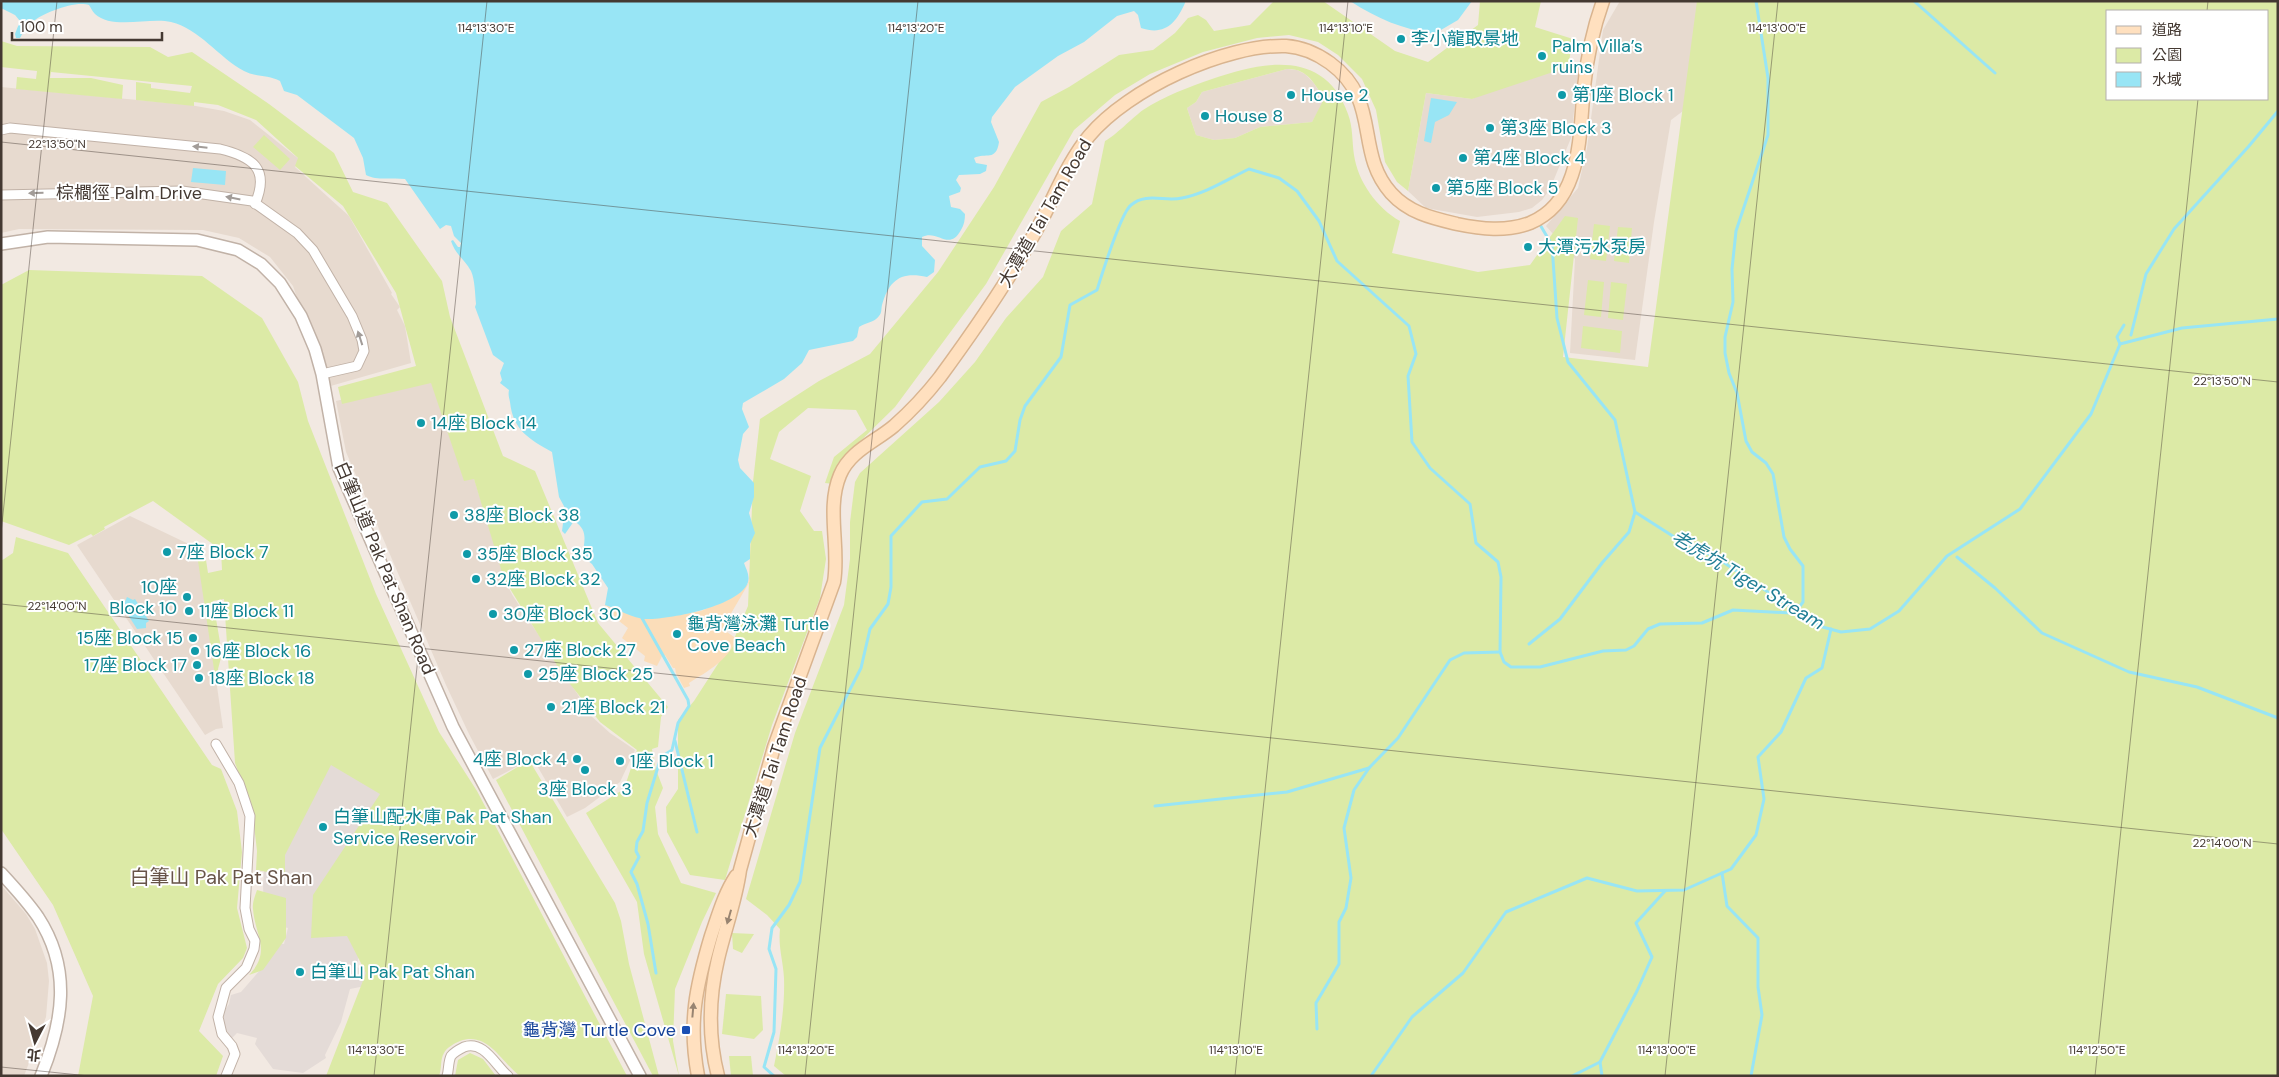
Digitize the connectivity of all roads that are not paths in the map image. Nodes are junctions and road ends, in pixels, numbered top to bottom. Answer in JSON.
{"nodes":[{"id":1,"x":1603,"y":1,"type":"edge"},
{"id":2,"x":4,"y":129,"type":"edge"},
{"id":3,"x":1,"y":195,"type":"edge"},
{"id":4,"x":256,"y":204,"type":"junction"},
{"id":5,"x":1,"y":244,"type":"edge"},
{"id":6,"x":322,"y":374,"type":"junction"},
{"id":7,"x":216,"y":744,"type":"dead end"},
{"id":8,"x":740,"y":870,"type":"junction"},
{"id":9,"x":4,"y":880,"type":"edge"},
{"id":10,"x":41,"y":1076,"type":"edge"},
{"id":11,"x":226,"y":1076,"type":"edge"},
{"id":12,"x":447,"y":1076,"type":"edge"},
{"id":13,"x":508,"y":1076,"type":"edge"},
{"id":14,"x":640,"y":1076,"type":"edge"},
{"id":15,"x":698,"y":1076,"type":"edge"},
{"id":16,"x":718,"y":1076,"type":"edge"}],
"edges":[{"from":1,"to":8,"type":"main road","name":"大潭道 Tai Tam Road"},
{"from":4,"to":2,"type":"street","one_way":true},
{"from":4,"to":3,"type":"street","name":"棕櫚徑 Palm Drive","one_way":true},
{"from":6,"to":4,"type":"street","name":"棕櫚徑 Palm Drive","one_way":true},
{"from":5,"to":6,"type":"street","name":"白筆山道 Pak Pat Shan Road"},
{"from":6,"to":14,"type":"street","name":"白筆山道 Pak Pat Shan Road"},
{"from":7,"to":11,"type":"street"},
{"from":15,"to":8,"type":"main road","name":"大潭道 Tai Tam Road","one_way":true},
{"from":8,"to":16,"type":"main road","name":"大潭道 Tai Tam Road","one_way":true},
{"from":9,"to":10,"type":"street"},
{"from":12,"to":13,"type":"street"}]}
